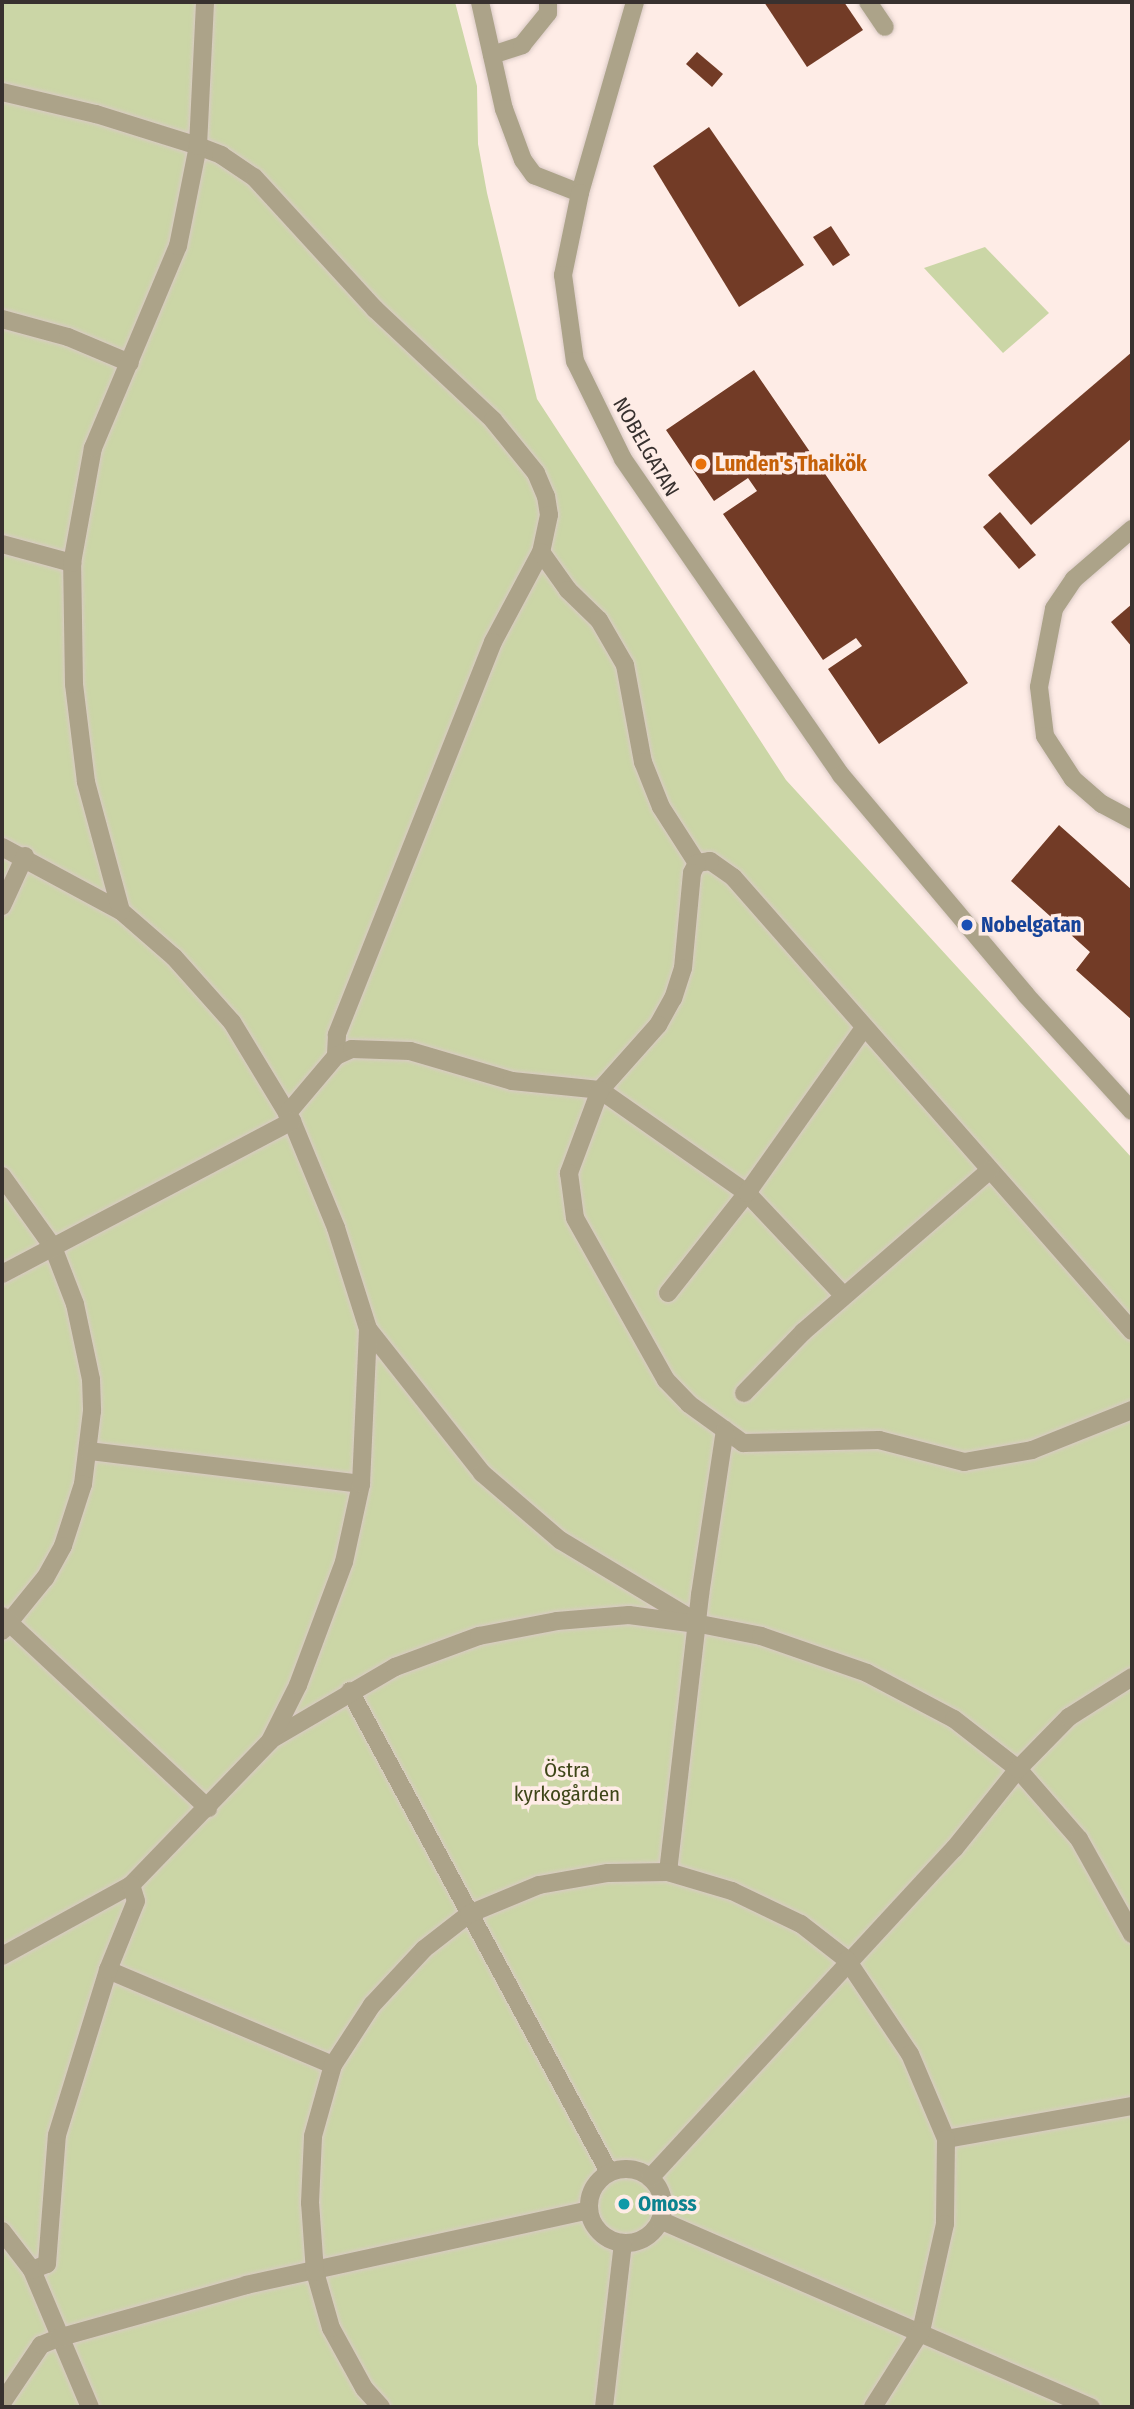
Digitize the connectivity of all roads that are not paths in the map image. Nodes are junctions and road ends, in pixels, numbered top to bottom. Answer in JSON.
{"nodes":[{"id":1,"x":205,"y":2,"type":"edge"},
{"id":2,"x":480,"y":2,"type":"edge"},
{"id":3,"x":548,"y":2,"type":"edge"},
{"id":4,"x":635,"y":2,"type":"edge"},
{"id":5,"x":868,"y":2,"type":"edge"},
{"id":6,"x":885,"y":27,"type":"dead end"},
{"id":7,"x":492,"y":55,"type":"junction"},
{"id":8,"x":2,"y":92,"type":"edge"},
{"id":9,"x":198,"y":146,"type":"junction"},
{"id":10,"x":580,"y":192,"type":"junction"},
{"id":11,"x":2,"y":319,"type":"edge"},
{"id":12,"x":130,"y":363,"type":"junction"},
{"id":13,"x":1132,"y":530,"type":"edge"},
{"id":14,"x":2,"y":544,"type":"edge"},
{"id":15,"x":541,"y":552,"type":"junction"},
{"id":16,"x":72,"y":563,"type":"junction"},
{"id":17,"x":1132,"y":820,"type":"edge"},
{"id":18,"x":2,"y":847,"type":"edge"},
{"id":19,"x":25,"y":856,"type":"junction"},
{"id":20,"x":697,"y":863,"type":"junction"},
{"id":21,"x":2,"y":906,"type":"edge"},
{"id":22,"x":121,"y":911,"type":"junction"},
{"id":23,"x":864,"y":1028,"type":"junction"},
{"id":24,"x":336,"y":1056,"type":"junction"},
{"id":25,"x":600,"y":1090,"type":"junction"},
{"id":26,"x":1132,"y":1111,"type":"edge"},
{"id":27,"x":289,"y":1117,"type":"junction"},
{"id":28,"x":990,"y":1170,"type":"junction"},
{"id":29,"x":2,"y":1176,"type":"edge"},
{"id":30,"x":747,"y":1193,"type":"junction"},
{"id":31,"x":53,"y":1247,"type":"junction"},
{"id":32,"x":2,"y":1274,"type":"edge"},
{"id":33,"x":668,"y":1293,"type":"dead end"},
{"id":34,"x":844,"y":1296,"type":"junction"},
{"id":35,"x":368,"y":1329,"type":"junction"},
{"id":36,"x":1132,"y":1331,"type":"edge"},
{"id":37,"x":744,"y":1393,"type":"dead end"},
{"id":38,"x":1132,"y":1410,"type":"edge"},
{"id":39,"x":726,"y":1430,"type":"junction"},
{"id":40,"x":89,"y":1451,"type":"junction"},
{"id":41,"x":361,"y":1484,"type":"junction"},
{"id":42,"x":4,"y":1624,"type":"edge"},
{"id":43,"x":700,"y":1624,"type":"junction"},
{"id":44,"x":1132,"y":1677,"type":"edge"},
{"id":45,"x":350,"y":1691,"type":"junction"},
{"id":46,"x":270,"y":1741,"type":"junction"},
{"id":47,"x":1018,"y":1769,"type":"junction"},
{"id":48,"x":208,"y":1808,"type":"junction"},
{"id":49,"x":668,"y":1872,"type":"junction"},
{"id":50,"x":131,"y":1885,"type":"junction"},
{"id":51,"x":469,"y":1914,"type":"junction"},
{"id":52,"x":1132,"y":1934,"type":"edge"},
{"id":53,"x":2,"y":1956,"type":"edge"},
{"id":54,"x":847,"y":1960,"type":"junction"},
{"id":55,"x":108,"y":1970,"type":"junction"},
{"id":56,"x":333,"y":2066,"type":"junction"},
{"id":57,"x":1132,"y":2106,"type":"edge"},
{"id":58,"x":946,"y":2139,"type":"junction"},
{"id":59,"x":609,"y":2172,"type":"junction"},
{"id":60,"x":650,"y":2178,"type":"junction"},
{"id":61,"x":589,"y":2210,"type":"junction"},
{"id":62,"x":660,"y":2220,"type":"junction"},
{"id":63,"x":2,"y":2231,"type":"edge"},
{"id":64,"x":624,"y":2243,"type":"junction"},
{"id":65,"x":32,"y":2270,"type":"junction"},
{"id":66,"x":315,"y":2273,"type":"junction"},
{"id":67,"x":921,"y":2331,"type":"junction"},
{"id":68,"x":58,"y":2338,"type":"junction"},
{"id":69,"x":2,"y":2403,"type":"edge"},
{"id":70,"x":90,"y":2407,"type":"edge"},
{"id":71,"x":381,"y":2407,"type":"edge"},
{"id":72,"x":604,"y":2407,"type":"edge"},
{"id":73,"x":873,"y":2407,"type":"edge"},
{"id":74,"x":1091,"y":2407,"type":"edge"}],
"edges":[{"from":1,"to":9,"type":"street"},
{"from":2,"to":7,"type":"street"},
{"from":3,"to":7,"type":"street"},
{"from":4,"to":10,"type":"street","name":"NOBELGATAN"},
{"from":5,"to":6,"type":"street"},
{"from":7,"to":10,"type":"street"},
{"from":8,"to":9,"type":"street"},
{"from":9,"to":12,"type":"street"},
{"from":9,"to":15,"type":"street"},
{"from":10,"to":26,"type":"street","name":"NOBELGATAN"},
{"from":11,"to":12,"type":"street"},
{"from":12,"to":16,"type":"street"},
{"from":13,"to":17,"type":"street"},
{"from":14,"to":16,"type":"street"},
{"from":15,"to":20,"type":"street"},
{"from":15,"to":24,"type":"street"},
{"from":16,"to":22,"type":"street"},
{"from":18,"to":19,"type":"street"},
{"from":19,"to":21,"type":"street"},
{"from":19,"to":22,"type":"street"},
{"from":20,"to":23,"type":"street"},
{"from":20,"to":25,"type":"street"},
{"from":22,"to":27,"type":"street"},
{"from":23,"to":28,"type":"street"},
{"from":23,"to":30,"type":"street"},
{"from":24,"to":25,"type":"street"},
{"from":24,"to":27,"type":"street"},
{"from":25,"to":30,"type":"street"},
{"from":25,"to":39,"type":"street"},
{"from":27,"to":31,"type":"street"},
{"from":27,"to":35,"type":"street"},
{"from":28,"to":34,"type":"street"},
{"from":28,"to":36,"type":"street"},
{"from":29,"to":31,"type":"street"},
{"from":30,"to":33,"type":"street"},
{"from":30,"to":34,"type":"street"},
{"from":31,"to":32,"type":"street"},
{"from":31,"to":40,"type":"street"},
{"from":34,"to":37,"type":"street"},
{"from":35,"to":41,"type":"street"},
{"from":35,"to":43,"type":"street"},
{"from":38,"to":39,"type":"street"},
{"from":39,"to":43,"type":"street"},
{"from":40,"to":41,"type":"street"},
{"from":40,"to":42,"type":"street"},
{"from":41,"to":46,"type":"street"},
{"from":42,"to":48,"type":"street"},
{"from":43,"to":45,"type":"street"},
{"from":43,"to":47,"type":"street"},
{"from":43,"to":49,"type":"street"},
{"from":44,"to":47,"type":"street"},
{"from":45,"to":46,"type":"street"},
{"from":45,"to":51,"type":"street"},
{"from":46,"to":48,"type":"street"},
{"from":47,"to":52,"type":"street"},
{"from":47,"to":54,"type":"street"},
{"from":48,"to":50,"type":"street"},
{"from":49,"to":51,"type":"street"},
{"from":49,"to":54,"type":"street"},
{"from":50,"to":53,"type":"street"},
{"from":50,"to":55,"type":"street"},
{"from":51,"to":56,"type":"street"},
{"from":51,"to":59,"type":"street"},
{"from":54,"to":58,"type":"street"},
{"from":54,"to":60,"type":"street"},
{"from":55,"to":56,"type":"street"},
{"from":55,"to":65,"type":"street"},
{"from":56,"to":66,"type":"street"},
{"from":57,"to":58,"type":"street"},
{"from":58,"to":67,"type":"street"},
{"from":59,"to":60,"type":"street"},
{"from":59,"to":61,"type":"street"},
{"from":60,"to":62,"type":"street"},
{"from":61,"to":64,"type":"street"},
{"from":61,"to":66,"type":"street"},
{"from":62,"to":64,"type":"street"},
{"from":62,"to":67,"type":"street"},
{"from":63,"to":65,"type":"street"},
{"from":64,"to":72,"type":"street"},
{"from":65,"to":68,"type":"street"},
{"from":66,"to":68,"type":"street"},
{"from":66,"to":71,"type":"street"},
{"from":67,"to":73,"type":"street"},
{"from":67,"to":74,"type":"street"},
{"from":68,"to":69,"type":"street"},
{"from":68,"to":70,"type":"street"}]}
